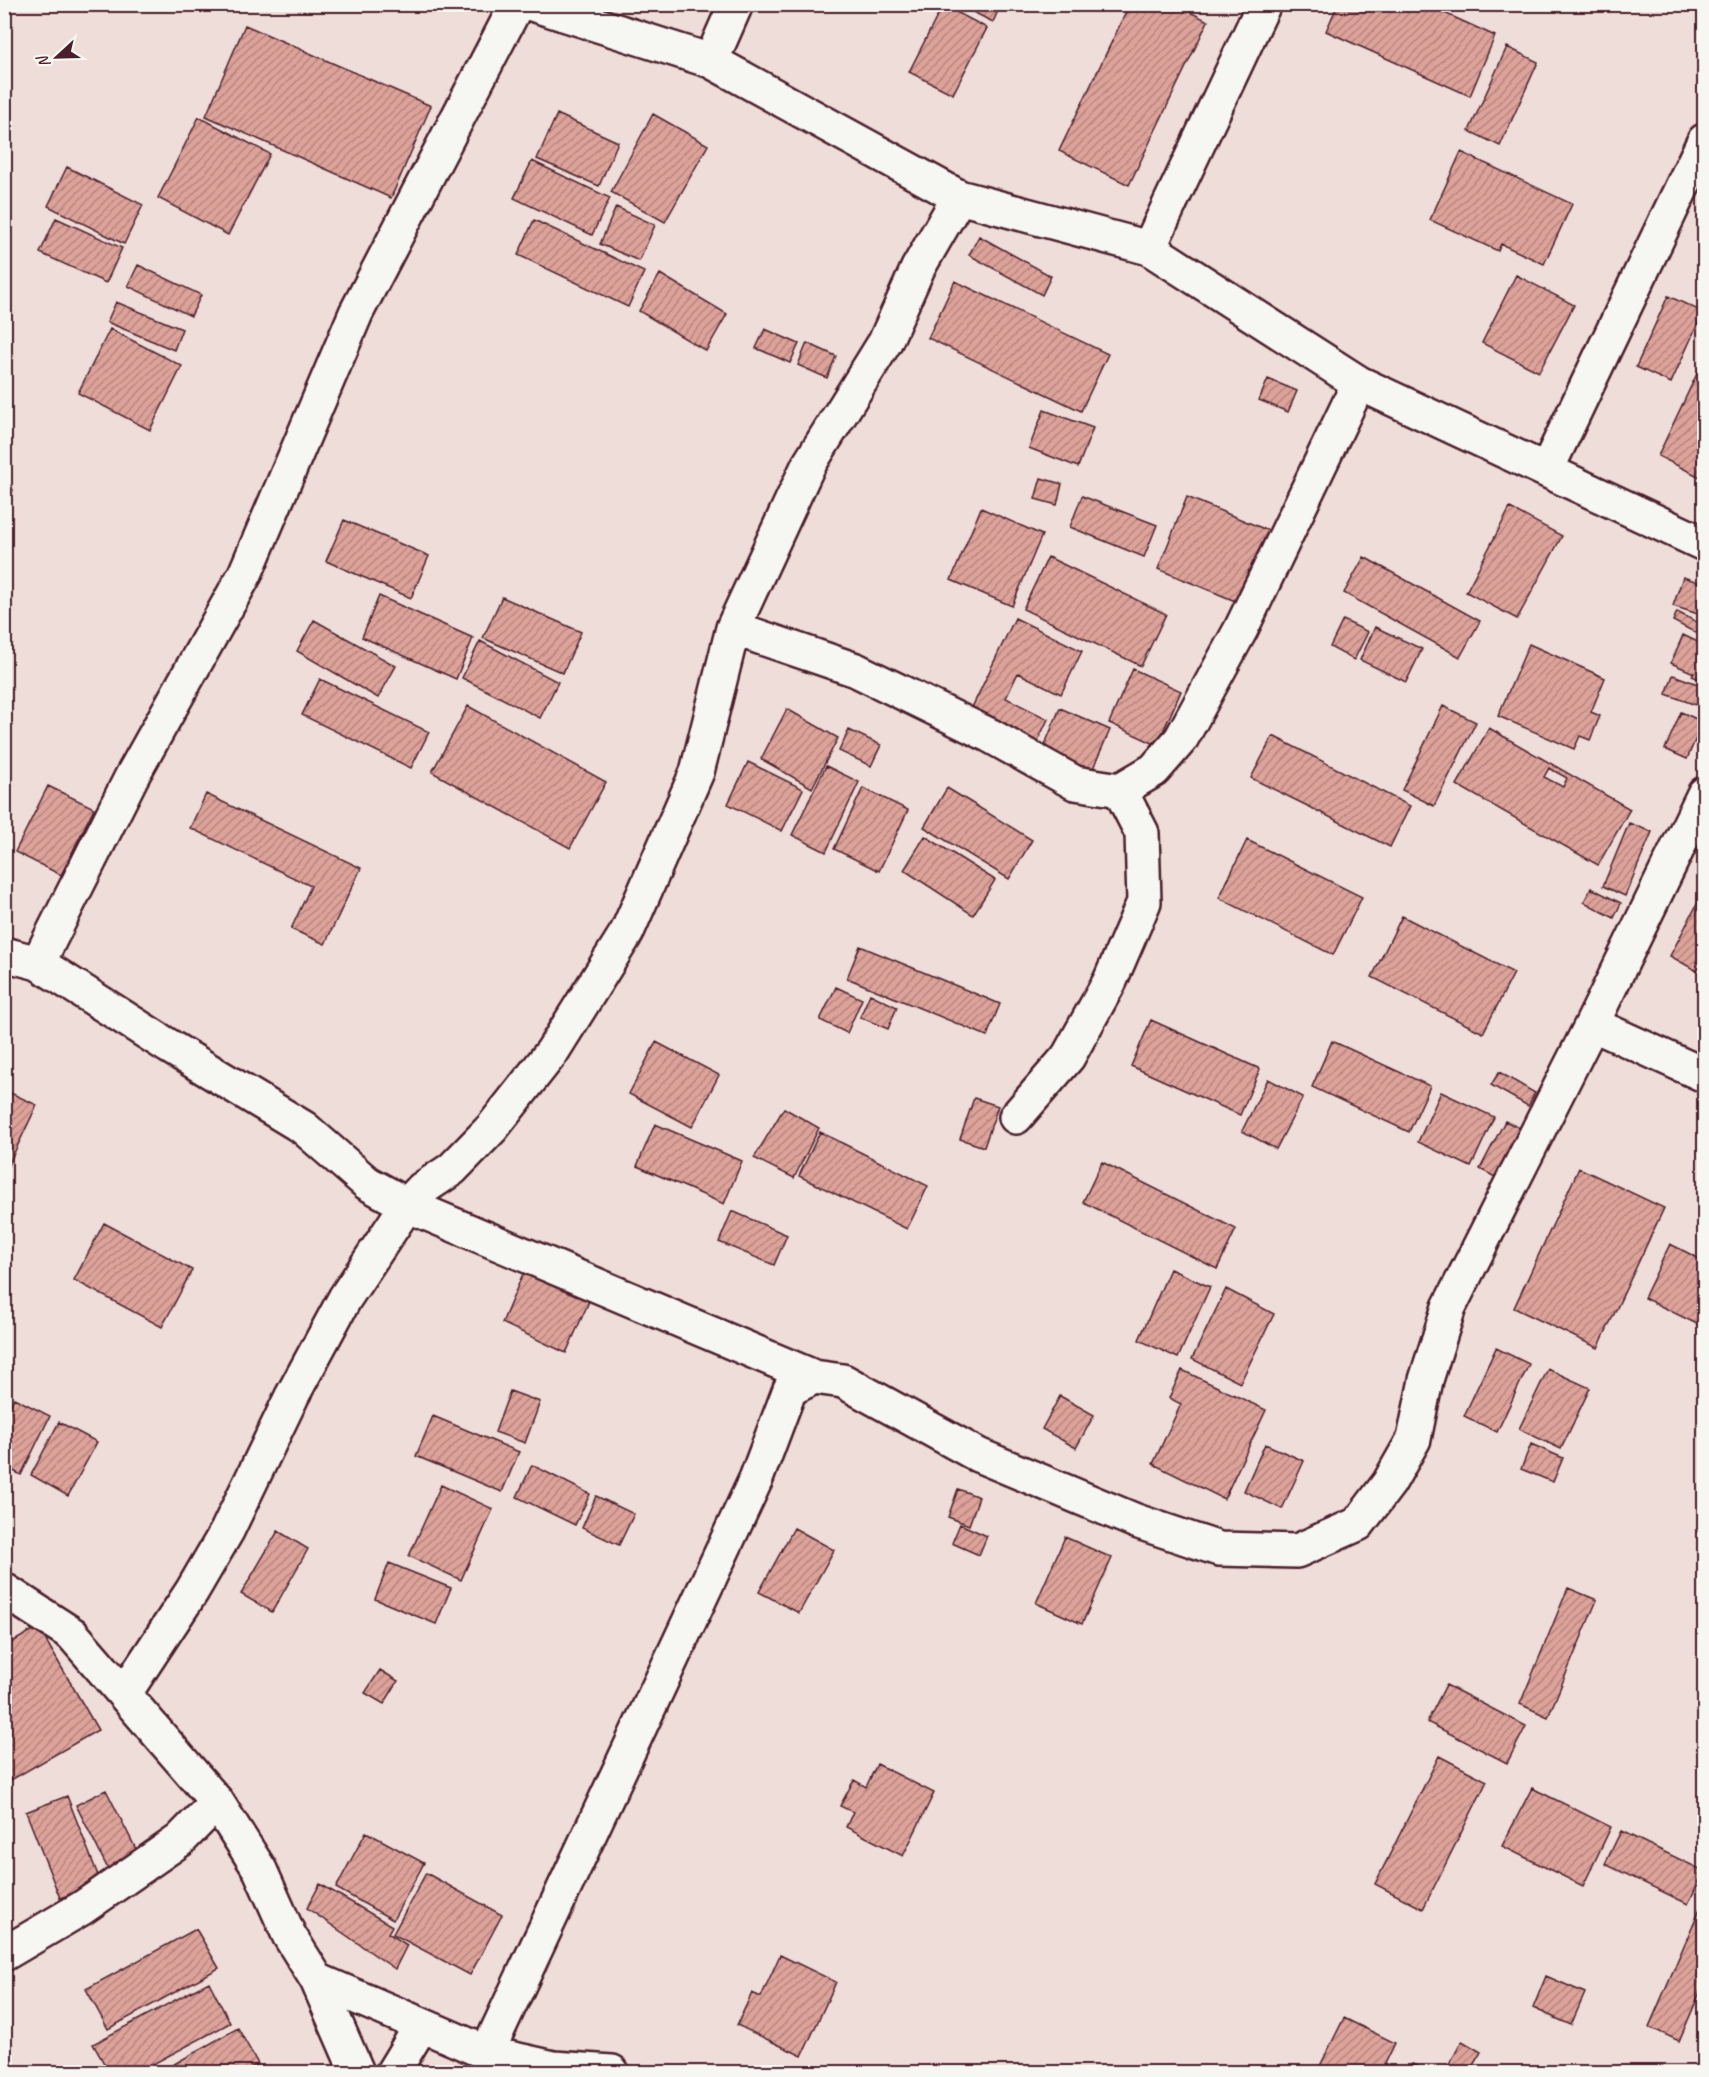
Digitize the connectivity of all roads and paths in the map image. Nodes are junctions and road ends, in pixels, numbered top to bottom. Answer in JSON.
{"nodes":[{"id":1,"x":517,"y":4,"type":"edge"},
{"id":2,"x":532,"y":4,"type":"edge"},
{"id":3,"x":736,"y":4,"type":"edge"},
{"id":4,"x":1264,"y":4,"type":"edge"},
{"id":5,"x":711,"y":60,"type":"junction"},
{"id":6,"x":1704,"y":141,"type":"edge"},
{"id":7,"x":959,"y":197,"type":"junction"},
{"id":8,"x":1149,"y":248,"type":"junction"},
{"id":9,"x":1359,"y":383,"type":"junction"},
{"id":10,"x":1547,"y":470,"type":"junction"},
{"id":11,"x":1704,"y":544,"type":"edge"},
{"id":12,"x":733,"y":628,"type":"junction"},
{"id":13,"x":1120,"y":790,"type":"junction"},
{"id":14,"x":1704,"y":794,"type":"edge"},
{"id":15,"x":4,"y":954,"type":"edge"},
{"id":16,"x":38,"y":963,"type":"junction"},
{"id":17,"x":1592,"y":1024,"type":"junction"},
{"id":18,"x":1704,"y":1075,"type":"edge"},
{"id":19,"x":1016,"y":1117,"type":"dead end"},
{"id":20,"x":407,"y":1205,"type":"junction"},
{"id":21,"x":814,"y":1377,"type":"junction"},
{"id":22,"x":4,"y":1590,"type":"edge"},
{"id":23,"x":125,"y":1693,"type":"junction"},
{"id":24,"x":217,"y":1802,"type":"junction"},
{"id":25,"x":4,"y":1954,"type":"edge"},
{"id":26,"x":317,"y":1980,"type":"junction"},
{"id":27,"x":421,"y":2026,"type":"junction"},
{"id":28,"x":487,"y":2053,"type":"junction"},
{"id":29,"x":357,"y":2073,"type":"edge"},
{"id":30,"x":393,"y":2073,"type":"edge"},
{"id":31,"x":612,"y":2073,"type":"edge"}],
"edges":[{"from":1,"to":16,"type":"street"},
{"from":2,"to":5,"type":"street"},
{"from":3,"to":5,"type":"street"},
{"from":4,"to":8,"type":"street"},
{"from":5,"to":7,"type":"street"},
{"from":6,"to":10,"type":"street"},
{"from":7,"to":8,"type":"street"},
{"from":7,"to":12,"type":"street"},
{"from":8,"to":9,"type":"street"},
{"from":9,"to":10,"type":"street"},
{"from":9,"to":13,"type":"street"},
{"from":10,"to":11,"type":"street"},
{"from":12,"to":13,"type":"street"},
{"from":12,"to":20,"type":"street"},
{"from":13,"to":19,"type":"street"},
{"from":14,"to":17,"type":"street"},
{"from":15,"to":16,"type":"street"},
{"from":16,"to":20,"type":"street"},
{"from":17,"to":18,"type":"street"},
{"from":17,"to":21,"type":"street"},
{"from":20,"to":21,"type":"street"},
{"from":20,"to":23,"type":"street"},
{"from":21,"to":28,"type":"street"},
{"from":22,"to":23,"type":"street"},
{"from":23,"to":24,"type":"street"},
{"from":24,"to":25,"type":"street"},
{"from":24,"to":26,"type":"street"},
{"from":26,"to":27,"type":"street"},
{"from":26,"to":29,"type":"street"},
{"from":27,"to":28,"type":"street"},
{"from":27,"to":30,"type":"street"},
{"from":28,"to":31,"type":"street"}]}
